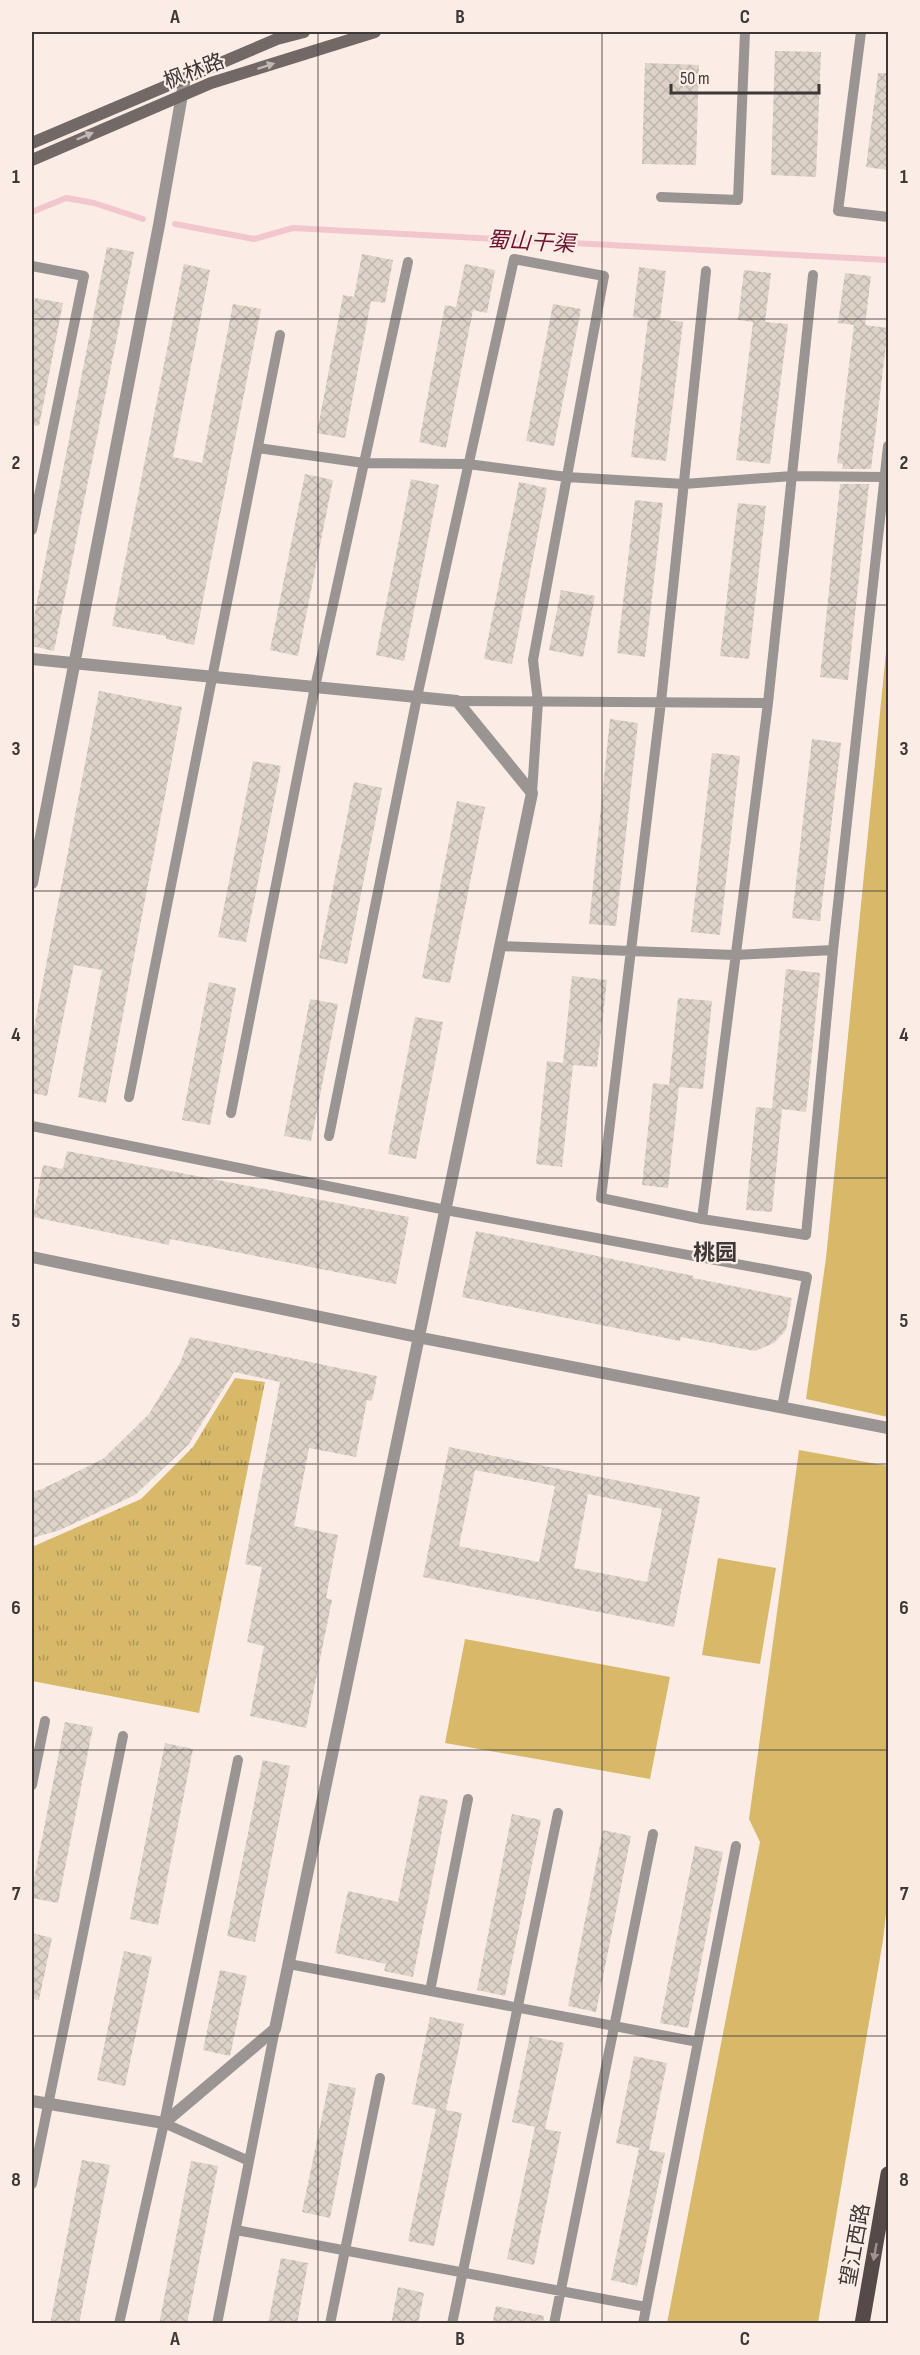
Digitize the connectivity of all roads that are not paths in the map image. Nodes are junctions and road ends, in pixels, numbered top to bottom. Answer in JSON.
{"nodes":[{"id":1,"x":304,"y":32,"type":"edge"},
{"id":2,"x":375,"y":32,"type":"edge"},
{"id":3,"x":745,"y":32,"type":"edge"},
{"id":4,"x":861,"y":32,"type":"edge"},
{"id":5,"x":185,"y":78,"type":"junction"},
{"id":6,"x":182,"y":95,"type":"junction"},
{"id":7,"x":32,"y":143,"type":"edge"},
{"id":8,"x":32,"y":160,"type":"edge"},
{"id":9,"x":661,"y":198,"type":"dead end"},
{"id":10,"x":888,"y":217,"type":"edge"},
{"id":11,"x":408,"y":262,"type":"dead end"},
{"id":12,"x":32,"y":266,"type":"edge"},
{"id":13,"x":706,"y":271,"type":"dead end"},
{"id":14,"x":813,"y":275,"type":"dead end"},
{"id":15,"x":279,"y":335,"type":"dead end"},
{"id":16,"x":888,"y":447,"type":"edge"},
{"id":17,"x":258,"y":448,"type":"junction"},
{"id":18,"x":364,"y":463,"type":"junction"},
{"id":19,"x":468,"y":464,"type":"junction"},
{"id":20,"x":792,"y":476,"type":"junction"},
{"id":21,"x":567,"y":477,"type":"junction"},
{"id":22,"x":885,"y":477,"type":"junction"},
{"id":23,"x":684,"y":484,"type":"junction"},
{"id":24,"x":32,"y":530,"type":"edge"},
{"id":25,"x":32,"y":659,"type":"edge"},
{"id":26,"x":74,"y":662,"type":"junction"},
{"id":27,"x":213,"y":676,"type":"junction"},
{"id":28,"x":315,"y":687,"type":"junction"},
{"id":29,"x":417,"y":697,"type":"junction"},
{"id":30,"x":457,"y":701,"type":"junction"},
{"id":31,"x":538,"y":702,"type":"junction"},
{"id":32,"x":661,"y":702,"type":"junction"},
{"id":33,"x":768,"y":703,"type":"junction"},
{"id":34,"x":532,"y":793,"type":"junction"},
{"id":35,"x":32,"y":883,"type":"edge"},
{"id":36,"x":500,"y":946,"type":"junction"},
{"id":37,"x":833,"y":950,"type":"junction"},
{"id":38,"x":631,"y":952,"type":"junction"},
{"id":39,"x":735,"y":955,"type":"junction"},
{"id":40,"x":129,"y":1097,"type":"dead end"},
{"id":41,"x":231,"y":1113,"type":"dead end"},
{"id":42,"x":32,"y":1126,"type":"edge"},
{"id":43,"x":328,"y":1136,"type":"dead end"},
{"id":44,"x":446,"y":1210,"type":"junction"},
{"id":45,"x":702,"y":1219,"type":"junction"},
{"id":46,"x":32,"y":1257,"type":"edge"},
{"id":47,"x":419,"y":1337,"type":"junction"},
{"id":48,"x":782,"y":1407,"type":"junction"},
{"id":49,"x":888,"y":1428,"type":"edge"},
{"id":50,"x":45,"y":1720,"type":"dead end"},
{"id":51,"x":123,"y":1736,"type":"dead end"},
{"id":52,"x":238,"y":1760,"type":"dead end"},
{"id":53,"x":32,"y":1785,"type":"edge"},
{"id":54,"x":468,"y":1799,"type":"dead end"},
{"id":55,"x":558,"y":1813,"type":"dead end"},
{"id":56,"x":653,"y":1834,"type":"dead end"},
{"id":57,"x":736,"y":1846,"type":"dead end"},
{"id":58,"x":289,"y":1964,"type":"junction"},
{"id":59,"x":430,"y":1991,"type":"junction"},
{"id":60,"x":519,"y":2008,"type":"junction"},
{"id":61,"x":616,"y":2027,"type":"junction"},
{"id":62,"x":275,"y":2029,"type":"junction"},
{"id":63,"x":698,"y":2042,"type":"junction"},
{"id":64,"x":380,"y":2078,"type":"dead end"},
{"id":65,"x":32,"y":2101,"type":"edge"},
{"id":66,"x":48,"y":2104,"type":"junction"},
{"id":67,"x":164,"y":2123,"type":"junction"},
{"id":68,"x":249,"y":2162,"type":"junction"},
{"id":69,"x":888,"y":2174,"type":"edge"},
{"id":70,"x":32,"y":2184,"type":"edge"},
{"id":71,"x":236,"y":2230,"type":"junction"},
{"id":72,"x":344,"y":2250,"type":"junction"},
{"id":73,"x":463,"y":2273,"type":"junction"},
{"id":74,"x":561,"y":2292,"type":"junction"},
{"id":75,"x":646,"y":2307,"type":"junction"},
{"id":76,"x":118,"y":2324,"type":"edge"},
{"id":77,"x":217,"y":2324,"type":"edge"},
{"id":78,"x":330,"y":2324,"type":"edge"},
{"id":79,"x":452,"y":2324,"type":"edge"},
{"id":80,"x":554,"y":2324,"type":"edge"},
{"id":81,"x":643,"y":2324,"type":"edge"},
{"id":82,"x":862,"y":2324,"type":"edge"}],
"edges":[{"from":1,"to":5,"type":"main road","name":"枫林路"},
{"from":6,"to":2,"type":"main road","name":"枫林路","one_way":true},
{"from":3,"to":9,"type":"lane"},
{"from":4,"to":10,"type":"lane"},
{"from":5,"to":6,"type":"street"},
{"from":5,"to":7,"type":"main road","name":"枫林路"},
{"from":8,"to":6,"type":"main road","name":"枫林路","one_way":true},
{"from":6,"to":26,"type":"street"},
{"from":11,"to":18,"type":"lane"},
{"from":12,"to":24,"type":"lane"},
{"from":13,"to":23,"type":"lane"},
{"from":14,"to":20,"type":"lane"},
{"from":15,"to":17,"type":"lane"},
{"from":16,"to":22,"type":"lane"},
{"from":17,"to":18,"type":"lane"},
{"from":17,"to":27,"type":"lane"},
{"from":18,"to":19,"type":"lane"},
{"from":18,"to":28,"type":"lane"},
{"from":19,"to":21,"type":"lane"},
{"from":19,"to":21,"type":"lane"},
{"from":19,"to":29,"type":"lane"},
{"from":20,"to":22,"type":"lane"},
{"from":20,"to":23,"type":"lane"},
{"from":20,"to":33,"type":"lane"},
{"from":21,"to":23,"type":"lane"},
{"from":21,"to":31,"type":"lane"},
{"from":22,"to":37,"type":"lane"},
{"from":23,"to":32,"type":"lane"},
{"from":25,"to":26,"type":"street"},
{"from":26,"to":27,"type":"street"},
{"from":26,"to":35,"type":"street"},
{"from":27,"to":28,"type":"street"},
{"from":27,"to":40,"type":"lane"},
{"from":28,"to":29,"type":"street"},
{"from":28,"to":41,"type":"lane"},
{"from":29,"to":30,"type":"street"},
{"from":29,"to":43,"type":"lane"},
{"from":30,"to":31,"type":"lane"},
{"from":30,"to":34,"type":"street"},
{"from":31,"to":32,"type":"lane"},
{"from":31,"to":34,"type":"lane"},
{"from":32,"to":33,"type":"lane"},
{"from":32,"to":38,"type":"lane"},
{"from":33,"to":39,"type":"lane"},
{"from":34,"to":36,"type":"street"},
{"from":36,"to":38,"type":"lane"},
{"from":36,"to":44,"type":"street"},
{"from":37,"to":39,"type":"lane"},
{"from":37,"to":45,"type":"lane"},
{"from":38,"to":39,"type":"lane"},
{"from":38,"to":45,"type":"lane"},
{"from":39,"to":45,"type":"lane"},
{"from":42,"to":44,"type":"lane"},
{"from":44,"to":47,"type":"street"},
{"from":44,"to":48,"type":"lane"},
{"from":46,"to":47,"type":"street"},
{"from":47,"to":48,"type":"street"},
{"from":47,"to":58,"type":"street"},
{"from":48,"to":49,"type":"street"},
{"from":50,"to":53,"type":"lane"},
{"from":51,"to":66,"type":"lane"},
{"from":52,"to":67,"type":"lane"},
{"from":54,"to":59,"type":"lane"},
{"from":55,"to":60,"type":"lane"},
{"from":56,"to":61,"type":"lane"},
{"from":57,"to":63,"type":"lane"},
{"from":58,"to":59,"type":"lane"},
{"from":58,"to":62,"type":"street"},
{"from":59,"to":60,"type":"lane"},
{"from":60,"to":61,"type":"lane"},
{"from":60,"to":73,"type":"lane"},
{"from":61,"to":63,"type":"lane"},
{"from":61,"to":74,"type":"lane"},
{"from":62,"to":67,"type":"street"},
{"from":62,"to":68,"type":"lane"},
{"from":63,"to":75,"type":"lane"},
{"from":64,"to":72,"type":"lane"},
{"from":65,"to":66,"type":"street"},
{"from":66,"to":67,"type":"street"},
{"from":66,"to":70,"type":"lane"},
{"from":67,"to":68,"type":"lane"},
{"from":67,"to":76,"type":"lane"},
{"from":68,"to":71,"type":"lane"},
{"from":69,"to":82,"type":"main road","name":"望江西路","one_way":true},
{"from":71,"to":72,"type":"lane"},
{"from":71,"to":77,"type":"lane"},
{"from":72,"to":73,"type":"lane"},
{"from":72,"to":78,"type":"lane"},
{"from":73,"to":74,"type":"lane"},
{"from":73,"to":79,"type":"lane"},
{"from":74,"to":75,"type":"lane"},
{"from":74,"to":80,"type":"lane"},
{"from":75,"to":81,"type":"lane"}]}
